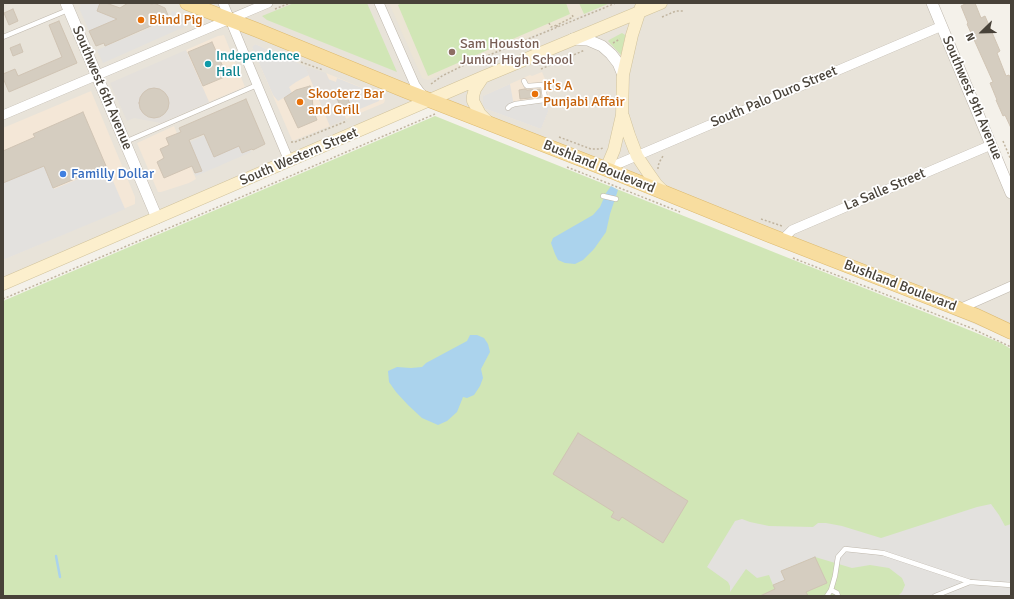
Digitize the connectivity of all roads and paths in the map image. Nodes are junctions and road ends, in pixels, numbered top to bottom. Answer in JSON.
{"nodes":[{"id":1,"x":187,"y":3,"type":"edge"},
{"id":2,"x":223,"y":3,"type":"edge"},
{"id":3,"x":268,"y":3,"type":"edge"},
{"id":4,"x":379,"y":3,"type":"edge"},
{"id":5,"x":616,"y":3,"type":"edge"},
{"id":6,"x":932,"y":3,"type":"edge"},
{"id":7,"x":67,"y":6,"type":"edge"},
{"id":8,"x":641,"y":7,"type":"edge"},
{"id":9,"x":662,"y":9,"type":"edge"},
{"id":10,"x":683,"y":11,"type":"dead end"},
{"id":11,"x":572,"y":14,"type":"dead end"},
{"id":12,"x":230,"y":19,"type":"junction"},
{"id":13,"x":549,"y":23,"type":"dead end"},
{"id":14,"x":557,"y":26,"type":"junction"},
{"id":15,"x":942,"y":26,"type":"junction"},
{"id":16,"x":3,"y":37,"type":"edge"},
{"id":17,"x":620,"y":38,"type":"dead end"},
{"id":18,"x":573,"y":39,"type":"junction"},
{"id":19,"x":610,"y":45,"type":"dead end"},
{"id":20,"x":586,"y":50,"type":"dead end"},
{"id":21,"x":301,"y":62,"type":"dead end"},
{"id":22,"x":541,"y":69,"type":"dead end"},
{"id":23,"x":325,"y":71,"type":"dead end"},
{"id":24,"x":623,"y":74,"type":"junction"},
{"id":25,"x":97,"y":75,"type":"junction"},
{"id":26,"x":483,"y":77,"type":"junction"},
{"id":27,"x":524,"y":80,"type":"dead end"},
{"id":28,"x":431,"y":84,"type":"dead end"},
{"id":29,"x":257,"y":85,"type":"junction"},
{"id":30,"x":430,"y":100,"type":"junction"},
{"id":31,"x":508,"y":108,"type":"dead end"},
{"id":32,"x":435,"y":114,"type":"dead end"},
{"id":33,"x":622,"y":115,"type":"junction"},
{"id":34,"x":3,"y":116,"type":"edge"},
{"id":35,"x":347,"y":121,"type":"dead end"},
{"id":36,"x":489,"y":123,"type":"junction"},
{"id":37,"x":556,"y":136,"type":"dead end"},
{"id":38,"x":1003,"y":141,"type":"dead end"},
{"id":39,"x":125,"y":142,"type":"junction"},
{"id":40,"x":290,"y":142,"type":"dead end"},
{"id":41,"x":991,"y":145,"type":"junction"},
{"id":42,"x":605,"y":147,"type":"dead end"},
{"id":43,"x":637,"y":156,"type":"junction"},
{"id":44,"x":663,"y":156,"type":"dead end"},
{"id":45,"x":1011,"y":160,"type":"edge"},
{"id":46,"x":289,"y":161,"type":"junction"},
{"id":47,"x":564,"y":166,"type":"dead end"},
{"id":48,"x":606,"y":169,"type":"junction"},
{"id":49,"x":658,"y":171,"type":"dead end"},
{"id":50,"x":1011,"y":192,"type":"edge"},
{"id":51,"x":666,"y":194,"type":"junction"},
{"id":52,"x":603,"y":196,"type":"dead end"},
{"id":53,"x":616,"y":199,"type":"dead end"},
{"id":54,"x":685,"y":214,"type":"dead end"},
{"id":55,"x":157,"y":218,"type":"junction"},
{"id":56,"x":782,"y":240,"type":"junction"},
{"id":57,"x":787,"y":255,"type":"dead end"},
{"id":58,"x":3,"y":284,"type":"edge"},
{"id":59,"x":1011,"y":286,"type":"edge"},
{"id":60,"x":3,"y":299,"type":"edge"},
{"id":61,"x":959,"y":309,"type":"junction"},
{"id":62,"x":1011,"y":332,"type":"edge"},
{"id":63,"x":1011,"y":347,"type":"edge"},
{"id":64,"x":970,"y":582,"type":"junction"},
{"id":65,"x":1011,"y":585,"type":"edge"},
{"id":66,"x":831,"y":590,"type":"junction"},
{"id":67,"x":827,"y":596,"type":"edge"},
{"id":68,"x":838,"y":596,"type":"edge"},
{"id":69,"x":935,"y":596,"type":"edge"}],
"edges":[{"from":1,"to":12,"type":"main road","name":"Bushland Boulevard"},
{"from":2,"to":12,"type":"street"},
{"from":3,"to":12,"type":"street"},
{"from":4,"to":30,"type":"street"},
{"from":5,"to":14,"type":"path"},
{"from":6,"to":15,"type":"street","name":"Southwest 9th Avenue"},
{"from":7,"to":16,"type":"lane"},
{"from":7,"to":25,"type":"street","name":"Southwest 6th Avenue"},
{"from":8,"to":9,"type":"main road","name":"South Western Street"},
{"from":8,"to":18,"type":"main road","name":"South Western Street"},
{"from":8,"to":24,"type":"main road"},
{"from":9,"to":10,"type":"path"},
{"from":11,"to":14,"type":"path"},
{"from":12,"to":25,"type":"street"},
{"from":12,"to":29,"type":"street"},
{"from":12,"to":30,"type":"main road","name":"Bushland Boulevard"},
{"from":13,"to":14,"type":"path"},
{"from":14,"to":28,"type":"path"},
{"from":15,"to":41,"type":"street","name":"Southwest 9th Avenue"},
{"from":15,"to":43,"type":"street","name":"South Palo Duro Street"},
{"from":17,"to":19,"type":"path"},
{"from":18,"to":24,"type":"street"},
{"from":18,"to":26,"type":"main road","name":"South Western Street"},
{"from":20,"to":22,"type":"path"},
{"from":21,"to":23,"type":"path"},
{"from":24,"to":33,"type":"main road"},
{"from":25,"to":34,"type":"street"},
{"from":25,"to":39,"type":"street","name":"Southwest 6th Avenue"},
{"from":26,"to":30,"type":"main road","name":"South Western Street"},
{"from":26,"to":36,"type":"main road"},
{"from":27,"to":31,"type":"lane"},
{"from":29,"to":39,"type":"lane"},
{"from":29,"to":46,"type":"street"},
{"from":30,"to":36,"type":"main road","name":"Bushland Boulevard"},
{"from":30,"to":46,"type":"main road","name":"South Western Street"},
{"from":32,"to":60,"type":"path"},
{"from":33,"to":43,"type":"main road"},
{"from":33,"to":48,"type":"main road"},
{"from":35,"to":40,"type":"path"},
{"from":36,"to":48,"type":"main road","name":"Bushland Boulevard"},
{"from":37,"to":42,"type":"path"},
{"from":38,"to":45,"type":"path"},
{"from":39,"to":55,"type":"street","name":"Southwest 6th Avenue"},
{"from":41,"to":50,"type":"street","name":"Southwest 9th Avenue"},
{"from":41,"to":56,"type":"street","name":"La Salle Street"},
{"from":43,"to":48,"type":"street","name":"South Palo Duro Street"},
{"from":43,"to":51,"type":"main road"},
{"from":44,"to":49,"type":"path"},
{"from":46,"to":55,"type":"main road","name":"South Western Street"},
{"from":47,"to":54,"type":"path"},
{"from":48,"to":51,"type":"main road","name":"Bushland Boulevard"},
{"from":51,"to":56,"type":"main road","name":"Bushland Boulevard"},
{"from":52,"to":53,"type":"lane"},
{"from":55,"to":58,"type":"main road","name":"South Western Street"},
{"from":56,"to":61,"type":"main road","name":"Bushland Boulevard"},
{"from":57,"to":63,"type":"path"},
{"from":59,"to":61,"type":"street"},
{"from":61,"to":62,"type":"main road","name":"Bushland Boulevard"},
{"from":64,"to":65,"type":"lane"},
{"from":64,"to":66,"type":"lane"},
{"from":64,"to":69,"type":"lane"},
{"from":66,"to":67,"type":"lane"},
{"from":66,"to":68,"type":"lane"}]}
